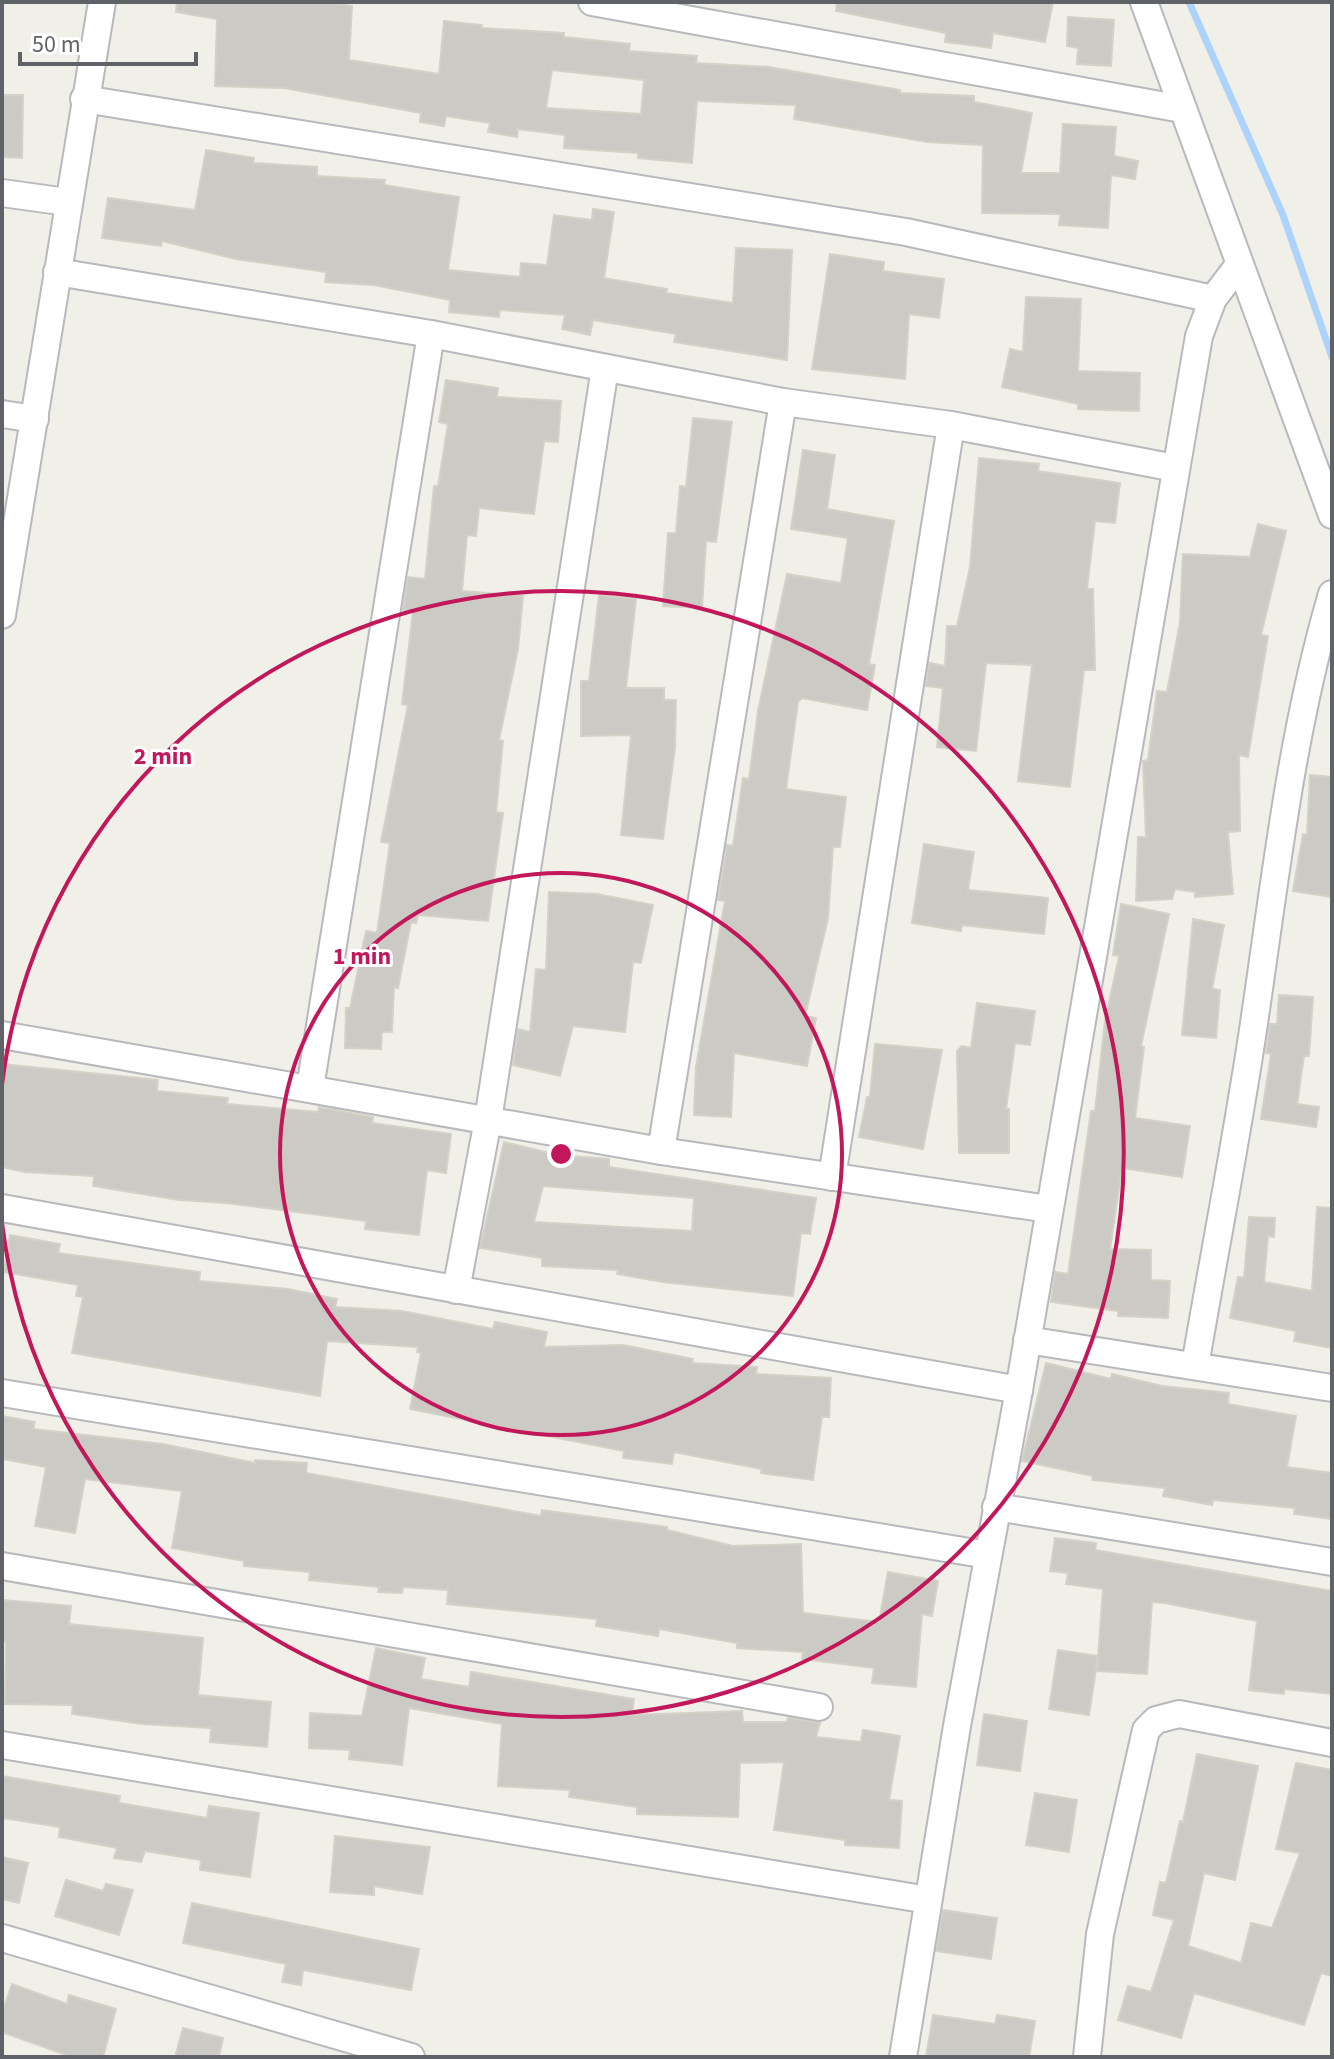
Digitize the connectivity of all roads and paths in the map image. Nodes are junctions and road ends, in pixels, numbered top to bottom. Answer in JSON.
{"nodes":[{"id":1,"x":102,"y":2,"type":"edge"},
{"id":2,"x":592,"y":2,"type":"edge"},
{"id":3,"x":1144,"y":2,"type":"edge"},
{"id":4,"x":84,"y":99,"type":"junction"},
{"id":5,"x":1182,"y":109,"type":"junction"},
{"id":6,"x":2,"y":193,"type":"edge"},
{"id":7,"x":67,"y":202,"type":"junction"},
{"id":8,"x":1238,"y":266,"type":"junction"},
{"id":9,"x":57,"y":272,"type":"junction"},
{"id":10,"x":1213,"y":299,"type":"junction"},
{"id":11,"x":431,"y":334,"type":"junction"},
{"id":12,"x":605,"y":368,"type":"junction"},
{"id":13,"x":783,"y":402,"type":"junction"},
{"id":14,"x":2,"y":414,"type":"edge"},
{"id":15,"x":35,"y":419,"type":"junction"},
{"id":16,"x":951,"y":425,"type":"junction"},
{"id":17,"x":1175,"y":468,"type":"junction"},
{"id":18,"x":1325,"y":471,"type":"edge"},
{"id":19,"x":1332,"y":515,"type":"edge"},
{"id":20,"x":1332,"y":594,"type":"edge"},
{"id":21,"x":2,"y":615,"type":"edge"},
{"id":22,"x":2,"y":1035,"type":"edge"},
{"id":23,"x":310,"y":1088,"type":"junction"},
{"id":24,"x":488,"y":1120,"type":"junction"},
{"id":25,"x":661,"y":1151,"type":"junction"},
{"id":26,"x":832,"y":1177,"type":"junction"},
{"id":27,"x":2,"y":1208,"type":"edge"},
{"id":28,"x":1048,"y":1209,"type":"junction"},
{"id":29,"x":456,"y":1290,"type":"junction"},
{"id":30,"x":1027,"y":1340,"type":"junction"},
{"id":31,"x":1195,"y":1366,"type":"junction"},
{"id":32,"x":1332,"y":1388,"type":"edge"},
{"id":33,"x":1019,"y":1390,"type":"junction"},
{"id":34,"x":2,"y":1393,"type":"edge"},
{"id":35,"x":996,"y":1507,"type":"junction"},
{"id":36,"x":988,"y":1555,"type":"junction"},
{"id":37,"x":1332,"y":1562,"type":"edge"},
{"id":38,"x":2,"y":1566,"type":"edge"},
{"id":39,"x":819,"y":1707,"type":"dead end"},
{"id":40,"x":1332,"y":1743,"type":"edge"},
{"id":41,"x":2,"y":1745,"type":"edge"},
{"id":42,"x":928,"y":1900,"type":"junction"},
{"id":43,"x":2,"y":1938,"type":"edge"},
{"id":44,"x":411,"y":2057,"type":"edge"},
{"id":45,"x":903,"y":2057,"type":"edge"},
{"id":46,"x":1087,"y":2057,"type":"edge"}],
"edges":[{"from":1,"to":4,"type":"street"},
{"from":2,"to":5,"type":"street"},
{"from":3,"to":5,"type":"street"},
{"from":4,"to":7,"type":"street"},
{"from":4,"to":10,"type":"street"},
{"from":5,"to":8,"type":"street"},
{"from":6,"to":7,"type":"street"},
{"from":7,"to":9,"type":"street"},
{"from":8,"to":10,"type":"street"},
{"from":8,"to":18,"type":"street"},
{"from":9,"to":11,"type":"street"},
{"from":9,"to":15,"type":"street"},
{"from":10,"to":17,"type":"street"},
{"from":11,"to":12,"type":"street"},
{"from":11,"to":23,"type":"street"},
{"from":12,"to":13,"type":"street"},
{"from":12,"to":24,"type":"street"},
{"from":13,"to":16,"type":"street"},
{"from":13,"to":25,"type":"street"},
{"from":14,"to":15,"type":"street"},
{"from":15,"to":21,"type":"street"},
{"from":16,"to":17,"type":"street"},
{"from":16,"to":26,"type":"street"},
{"from":17,"to":28,"type":"street"},
{"from":18,"to":19,"type":"street"},
{"from":20,"to":31,"type":"street"},
{"from":22,"to":23,"type":"street"},
{"from":23,"to":24,"type":"street"},
{"from":24,"to":25,"type":"street"},
{"from":24,"to":29,"type":"street"},
{"from":25,"to":26,"type":"street"},
{"from":26,"to":28,"type":"street"},
{"from":27,"to":29,"type":"street"},
{"from":28,"to":30,"type":"street"},
{"from":29,"to":33,"type":"street"},
{"from":30,"to":31,"type":"street"},
{"from":30,"to":33,"type":"street"},
{"from":31,"to":32,"type":"street"},
{"from":33,"to":35,"type":"street"},
{"from":34,"to":36,"type":"street"},
{"from":35,"to":36,"type":"street"},
{"from":35,"to":37,"type":"street"},
{"from":36,"to":42,"type":"street"},
{"from":38,"to":39,"type":"street"},
{"from":40,"to":46,"type":"street"},
{"from":41,"to":42,"type":"street"},
{"from":42,"to":45,"type":"street"},
{"from":43,"to":44,"type":"street"}]}
